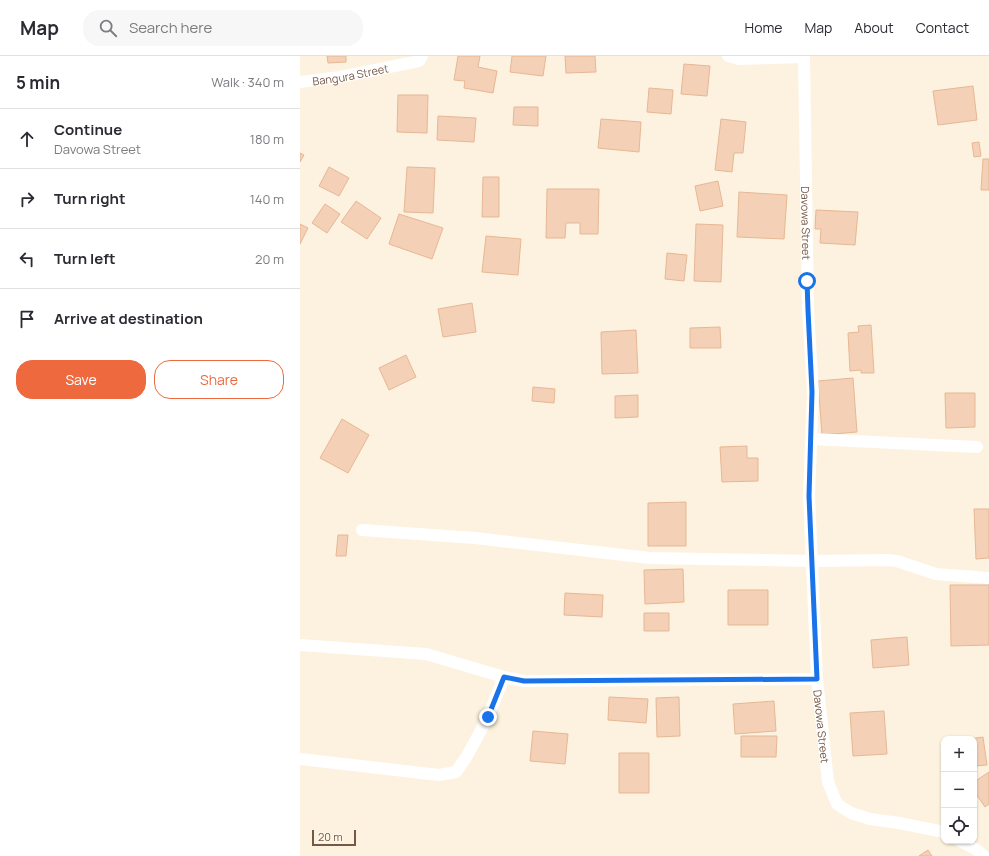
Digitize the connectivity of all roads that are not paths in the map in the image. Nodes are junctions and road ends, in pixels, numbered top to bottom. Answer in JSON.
{"nodes":[{"id":1,"x":422,"y":56,"type":"edge"},
{"id":2,"x":728,"y":56,"type":"edge"},
{"id":3,"x":804,"y":57,"type":"edge"},
{"id":4,"x":300,"y":82,"type":"edge"},
{"id":5,"x":812,"y":439,"type":"junction"},
{"id":6,"x":976,"y":447,"type":"dead end"},
{"id":7,"x":362,"y":530,"type":"dead end"},
{"id":8,"x":813,"y":561,"type":"junction"},
{"id":9,"x":989,"y":578,"type":"edge"},
{"id":10,"x":300,"y":645,"type":"edge"},
{"id":11,"x":504,"y":677,"type":"junction"},
{"id":12,"x":817,"y":679,"type":"junction"},
{"id":13,"x":300,"y":759,"type":"edge"},
{"id":14,"x":941,"y":831,"type":"edge"},
{"id":15,"x":966,"y":844,"type":"edge"},
{"id":16,"x":984,"y":856,"type":"edge"}],
"edges":[{"from":1,"to":4,"type":"street","name":"Bangura Street"},
{"from":2,"to":3,"type":"street"},
{"from":3,"to":5,"type":"street","name":"Davowa Street"},
{"from":5,"to":6,"type":"street"},
{"from":5,"to":8,"type":"street","name":"Davowa Street"},
{"from":7,"to":8,"type":"street"},
{"from":8,"to":9,"type":"street"},
{"from":8,"to":12,"type":"street","name":"Davowa Street"},
{"from":10,"to":11,"type":"street"},
{"from":11,"to":12,"type":"street"},
{"from":11,"to":13,"type":"street"},
{"from":12,"to":14,"type":"street","name":"Davowa Street"},
{"from":15,"to":16,"type":"street"}]}
